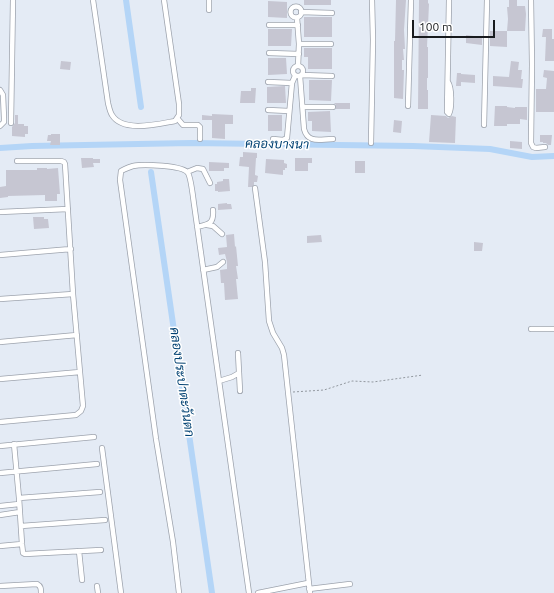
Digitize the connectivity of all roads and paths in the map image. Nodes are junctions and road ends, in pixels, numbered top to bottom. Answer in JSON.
{"nodes":[{"id":1,"x":13,"y":0,"type":"edge"},
{"id":2,"x":93,"y":0,"type":"edge"},
{"id":3,"x":164,"y":0,"type":"edge"},
{"id":4,"x":209,"y":0,"type":"edge"},
{"id":5,"x":296,"y":0,"type":"edge"},
{"id":6,"x":372,"y":0,"type":"edge"},
{"id":7,"x":411,"y":0,"type":"edge"},
{"id":8,"x":449,"y":0,"type":"edge"},
{"id":9,"x":487,"y":0,"type":"edge"},
{"id":10,"x":531,"y":0,"type":"edge"},
{"id":11,"x":296,"y":7,"type":"junction"},
{"id":12,"x":209,"y":10,"type":"dead end"},
{"id":13,"x":301,"y":12,"type":"junction"},
{"id":14,"x":332,"y":13,"type":"dead end"},
{"id":15,"x":297,"y":18,"type":"junction"},
{"id":16,"x":269,"y":25,"type":"dead end"},
{"id":17,"x":298,"y":25,"type":"junction"},
{"id":18,"x":299,"y":44,"type":"junction"},
{"id":19,"x":331,"y":44,"type":"dead end"},
{"id":20,"x":269,"y":53,"type":"dead end"},
{"id":21,"x":299,"y":54,"type":"junction"},
{"id":22,"x":298,"y":66,"type":"junction"},
{"id":23,"x":299,"y":76,"type":"junction"},
{"id":24,"x":332,"y":76,"type":"dead end"},
{"id":25,"x":268,"y":82,"type":"dead end"},
{"id":26,"x":448,"y":82,"type":"junction"},
{"id":27,"x":292,"y":83,"type":"junction"},
{"id":28,"x":0,"y":90,"type":"edge"},
{"id":29,"x":408,"y":106,"type":"dead end"},
{"id":30,"x":303,"y":107,"type":"junction"},
{"id":31,"x":332,"y":107,"type":"dead end"},
{"id":32,"x":268,"y":110,"type":"dead end"},
{"id":33,"x":289,"y":111,"type":"junction"},
{"id":34,"x":178,"y":118,"type":"junction"},
{"id":35,"x":11,"y":123,"type":"dead end"},
{"id":36,"x":484,"y":125,"type":"dead end"},
{"id":37,"x":0,"y":126,"type":"edge"},
{"id":38,"x":200,"y":139,"type":"dead end"},
{"id":39,"x":333,"y":139,"type":"dead end"},
{"id":40,"x":273,"y":140,"type":"dead end"},
{"id":41,"x":371,"y":143,"type":"dead end"},
{"id":42,"x":545,"y":148,"type":"dead end"},
{"id":43,"x":17,"y":161,"type":"dead end"},
{"id":44,"x":187,"y":172,"type":"junction"},
{"id":45,"x":210,"y":183,"type":"dead end"},
{"id":46,"x":255,"y":188,"type":"dead end"},
{"id":47,"x":68,"y":209,"type":"junction"},
{"id":48,"x":213,"y":210,"type":"dead end"},
{"id":49,"x":0,"y":212,"type":"edge"},
{"id":50,"x":207,"y":224,"type":"junction"},
{"id":51,"x":197,"y":227,"type":"junction"},
{"id":52,"x":222,"y":234,"type":"dead end"},
{"id":53,"x":71,"y":249,"type":"junction"},
{"id":54,"x":0,"y":255,"type":"edge"},
{"id":55,"x":223,"y":262,"type":"dead end"},
{"id":56,"x":203,"y":270,"type":"junction"},
{"id":57,"x":73,"y":294,"type":"junction"},
{"id":58,"x":0,"y":299,"type":"edge"},
{"id":59,"x":531,"y":329,"type":"dead end"},
{"id":60,"x":554,"y":329,"type":"edge"},
{"id":61,"x":77,"y":335,"type":"junction"},
{"id":62,"x":0,"y":342,"type":"edge"},
{"id":63,"x":238,"y":353,"type":"dead end"},
{"id":64,"x":80,"y":372,"type":"junction"},
{"id":65,"x":239,"y":373,"type":"junction"},
{"id":66,"x":423,"y":375,"type":"dead end"},
{"id":67,"x":0,"y":380,"type":"edge"},
{"id":68,"x":219,"y":381,"type":"junction"},
{"id":69,"x":240,"y":391,"type":"dead end"},
{"id":70,"x":289,"y":392,"type":"junction"},
{"id":71,"x":0,"y":422,"type":"edge"},
{"id":72,"x":94,"y":437,"type":"dead end"},
{"id":73,"x":14,"y":444,"type":"junction"},
{"id":74,"x":0,"y":446,"type":"edge"},
{"id":75,"x":102,"y":448,"type":"dead end"},
{"id":76,"x":97,"y":464,"type":"dead end"},
{"id":77,"x":16,"y":471,"type":"junction"},
{"id":78,"x":0,"y":473,"type":"edge"},
{"id":79,"x":100,"y":492,"type":"dead end"},
{"id":80,"x":19,"y":498,"type":"junction"},
{"id":81,"x":19,"y":504,"type":"junction"},
{"id":82,"x":0,"y":506,"type":"edge"},
{"id":83,"x":20,"y":512,"type":"junction"},
{"id":84,"x":0,"y":515,"type":"edge"},
{"id":85,"x":105,"y":520,"type":"dead end"},
{"id":86,"x":21,"y":526,"type":"junction"},
{"id":87,"x":22,"y":544,"type":"junction"},
{"id":88,"x":0,"y":546,"type":"edge"},
{"id":89,"x":101,"y":550,"type":"dead end"},
{"id":90,"x":79,"y":551,"type":"junction"},
{"id":91,"x":82,"y":580,"type":"dead end"},
{"id":92,"x":308,"y":583,"type":"junction"},
{"id":93,"x":350,"y":584,"type":"dead end"},
{"id":94,"x":0,"y":586,"type":"edge"},
{"id":95,"x":97,"y":586,"type":"dead end"},
{"id":96,"x":310,"y":591,"type":"edge"},
{"id":97,"x":41,"y":593,"type":"edge"},
{"id":98,"x":98,"y":593,"type":"edge"},
{"id":99,"x":121,"y":593,"type":"edge"},
{"id":100,"x":179,"y":593,"type":"edge"},
{"id":101,"x":249,"y":593,"type":"edge"},
{"id":102,"x":258,"y":593,"type":"edge"}],
"edges":[{"from":1,"to":35,"type":"street"},
{"from":2,"to":34,"type":"street"},
{"from":3,"to":34,"type":"street"},
{"from":4,"to":12,"type":"street"},
{"from":5,"to":11,"type":"street"},
{"from":6,"to":41,"type":"street"},
{"from":7,"to":29,"type":"street"},
{"from":8,"to":26,"type":"street"},
{"from":9,"to":36,"type":"street"},
{"from":10,"to":42,"type":"street"},
{"from":11,"to":13,"type":"street"},
{"from":11,"to":15,"type":"street"},
{"from":13,"to":14,"type":"street"},
{"from":13,"to":15,"type":"street"},
{"from":15,"to":17,"type":"street"},
{"from":16,"to":17,"type":"street"},
{"from":17,"to":18,"type":"street"},
{"from":18,"to":19,"type":"street"},
{"from":18,"to":21,"type":"street"},
{"from":20,"to":21,"type":"street"},
{"from":21,"to":22,"type":"street"},
{"from":22,"to":23,"type":"street"},
{"from":22,"to":23,"type":"street"},
{"from":23,"to":24,"type":"street"},
{"from":23,"to":27,"type":"street"},
{"from":23,"to":30,"type":"street"},
{"from":25,"to":27,"type":"street"},
{"from":26,"to":26,"type":"street"},
{"from":27,"to":33,"type":"street"},
{"from":28,"to":37,"type":"street"},
{"from":30,"to":31,"type":"street"},
{"from":30,"to":39,"type":"street"},
{"from":32,"to":33,"type":"street"},
{"from":33,"to":40,"type":"street"},
{"from":34,"to":38,"type":"street"},
{"from":43,"to":47,"type":"street"},
{"from":44,"to":45,"type":"street"},
{"from":44,"to":51,"type":"street"},
{"from":44,"to":100,"type":"street"},
{"from":46,"to":70,"type":"street"},
{"from":47,"to":49,"type":"street"},
{"from":47,"to":53,"type":"street"},
{"from":48,"to":50,"type":"street"},
{"from":50,"to":51,"type":"street"},
{"from":50,"to":52,"type":"street"},
{"from":51,"to":56,"type":"street"},
{"from":53,"to":54,"type":"street"},
{"from":53,"to":57,"type":"street"},
{"from":55,"to":56,"type":"street"},
{"from":56,"to":68,"type":"street"},
{"from":57,"to":58,"type":"street"},
{"from":57,"to":61,"type":"street"},
{"from":59,"to":60,"type":"street"},
{"from":61,"to":62,"type":"street"},
{"from":61,"to":64,"type":"street"},
{"from":63,"to":65,"type":"street"},
{"from":64,"to":67,"type":"street"},
{"from":64,"to":71,"type":"street"},
{"from":65,"to":68,"type":"street"},
{"from":65,"to":69,"type":"street"},
{"from":66,"to":70,"type":"path"},
{"from":68,"to":101,"type":"street"},
{"from":70,"to":92,"type":"street"},
{"from":72,"to":73,"type":"street"},
{"from":73,"to":74,"type":"street"},
{"from":73,"to":77,"type":"street"},
{"from":75,"to":99,"type":"street"},
{"from":76,"to":77,"type":"street"},
{"from":77,"to":78,"type":"street"},
{"from":77,"to":80,"type":"street"},
{"from":79,"to":80,"type":"street"},
{"from":80,"to":81,"type":"street"},
{"from":81,"to":82,"type":"street"},
{"from":81,"to":83,"type":"street"},
{"from":83,"to":84,"type":"street"},
{"from":83,"to":86,"type":"street"},
{"from":85,"to":86,"type":"street"},
{"from":86,"to":87,"type":"street"},
{"from":87,"to":88,"type":"street"},
{"from":87,"to":90,"type":"street"},
{"from":89,"to":90,"type":"street"},
{"from":90,"to":91,"type":"street"},
{"from":92,"to":96,"type":"street"},
{"from":92,"to":102,"type":"street"},
{"from":93,"to":96,"type":"street"},
{"from":94,"to":97,"type":"street"},
{"from":95,"to":98,"type":"street"}]}
